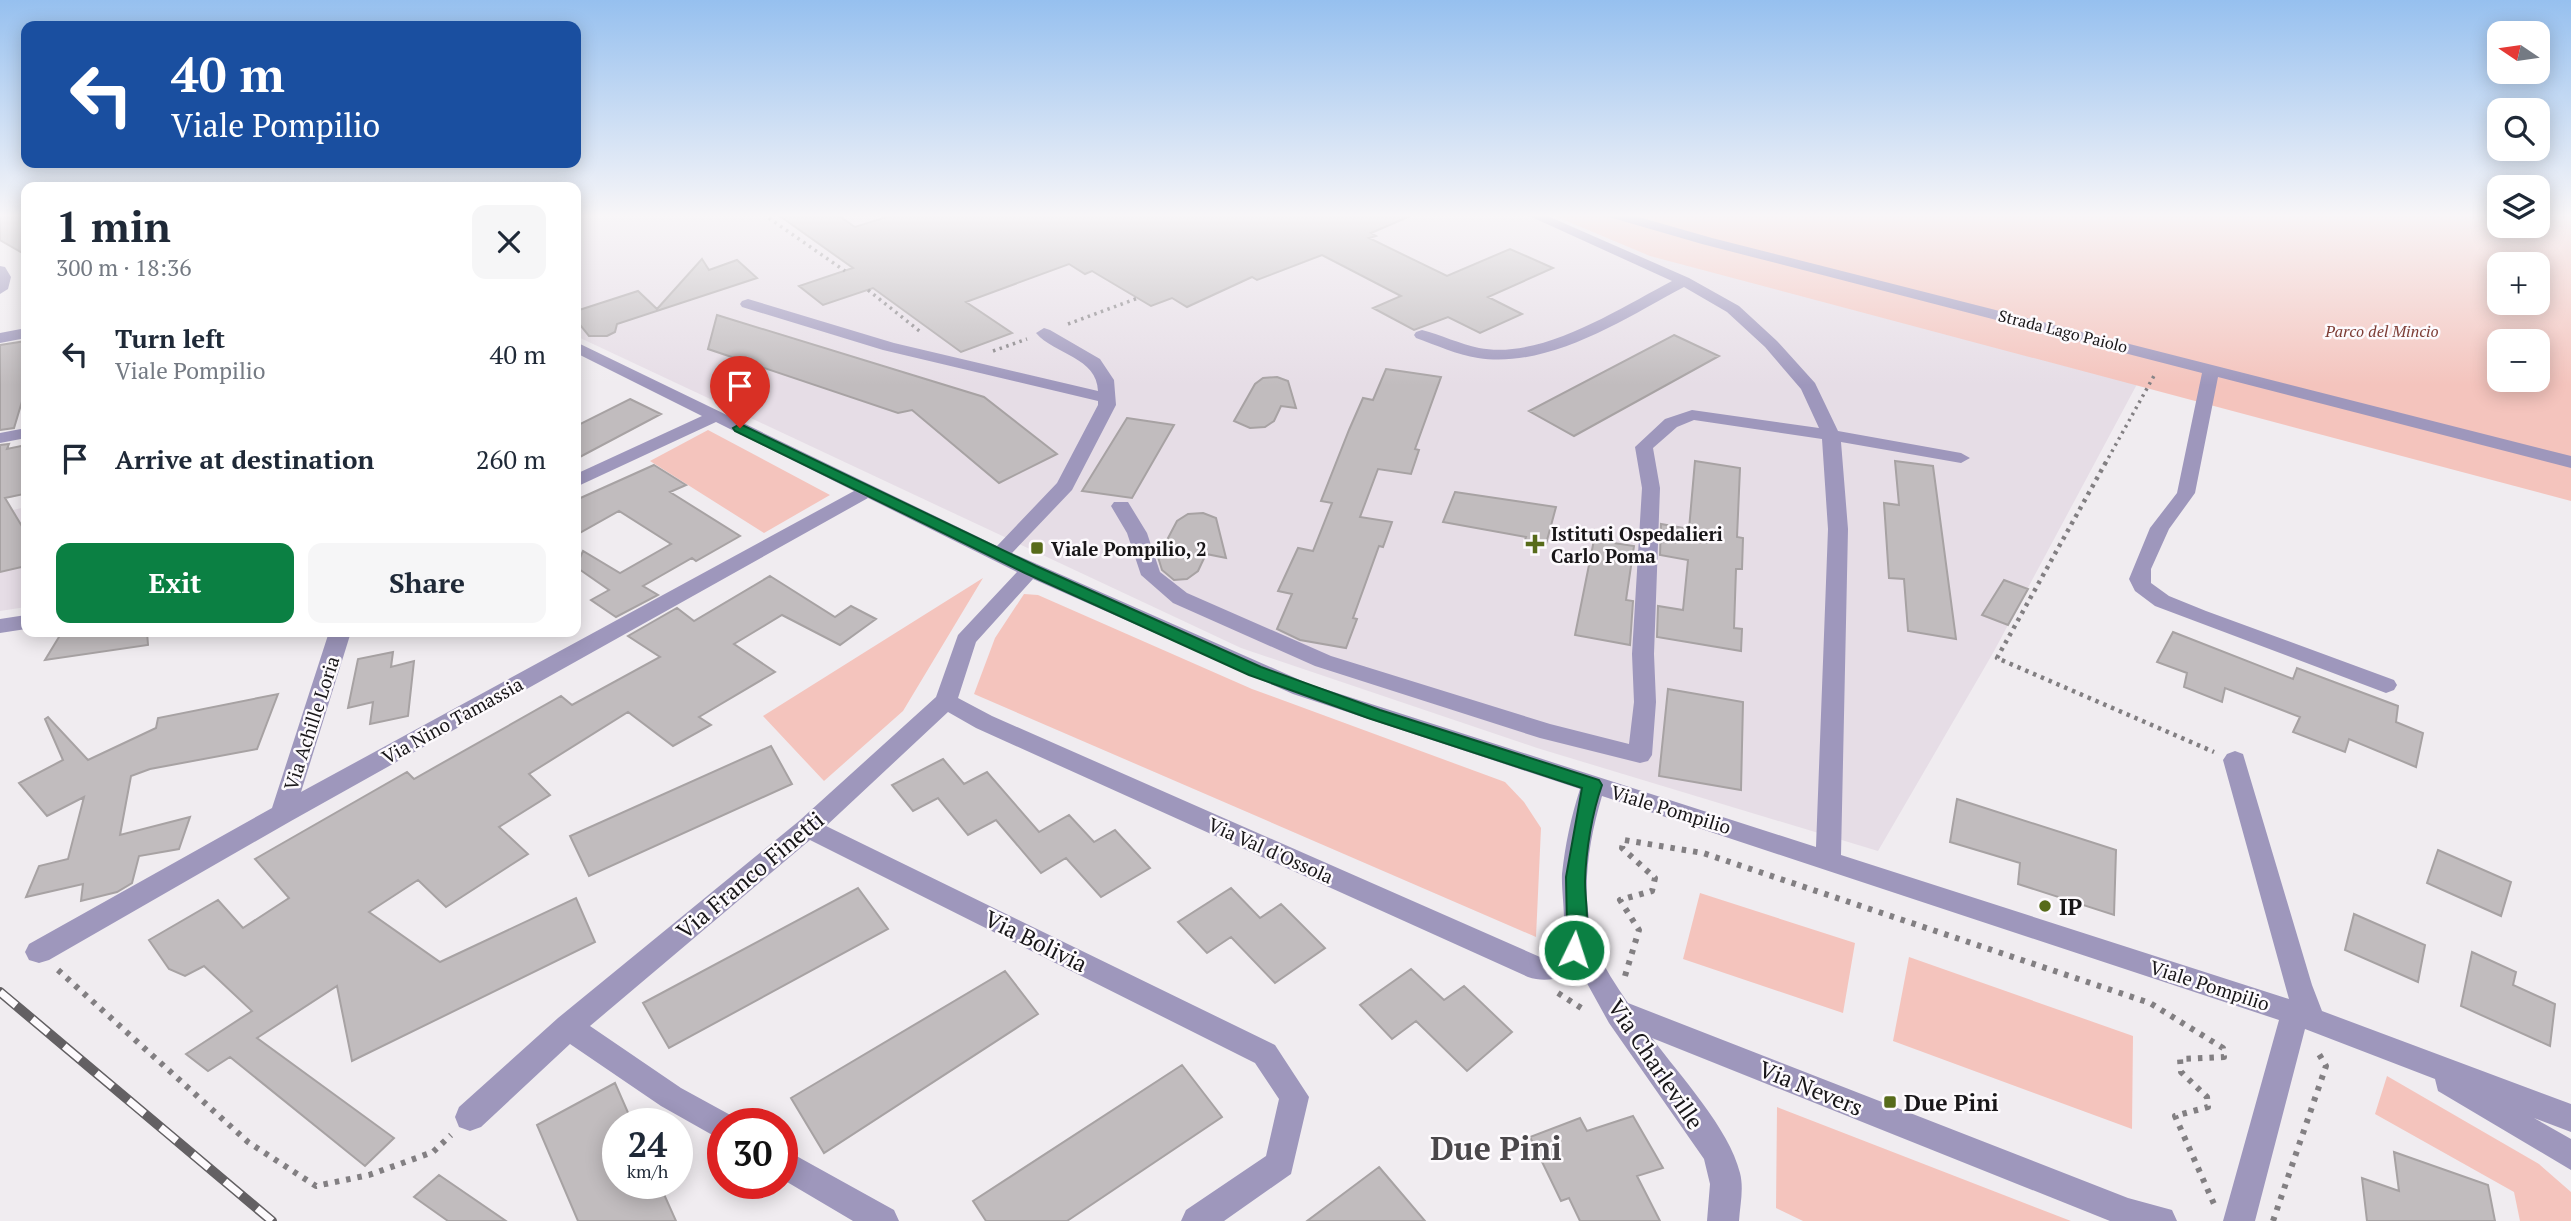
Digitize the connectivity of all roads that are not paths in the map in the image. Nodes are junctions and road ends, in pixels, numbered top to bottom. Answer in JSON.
{"nodes":[{"id":1,"x":0,"y":271,"type":"edge"},
{"id":2,"x":1661,"y":271,"type":"edge"},
{"id":3,"x":1824,"y":271,"type":"edge"},
{"id":4,"x":1684,"y":281,"type":"junction"},
{"id":5,"x":0,"y":289,"type":"edge"},
{"id":6,"x":748,"y":304,"type":"dead end"},
{"id":7,"x":1044,"y":333,"type":"road end"},
{"id":8,"x":21,"y":334,"type":"edge"},
{"id":9,"x":1422,"y":335,"type":"dead end"},
{"id":10,"x":0,"y":338,"type":"edge"},
{"id":11,"x":581,"y":349,"type":"edge"},
{"id":12,"x":2211,"y":369,"type":"junction"},
{"id":13,"x":1106,"y":398,"type":"junction"},
{"id":14,"x":712,"y":414,"type":"junction"},
{"id":15,"x":21,"y":434,"type":"edge"},
{"id":16,"x":1831,"y":435,"type":"junction"},
{"id":17,"x":2473,"y":435,"type":"junction"},
{"id":18,"x":0,"y":438,"type":"edge"},
{"id":19,"x":1961,"y":458,"type":"dead end"},
{"id":20,"x":2571,"y":462,"type":"edge"},
{"id":21,"x":581,"y":473,"type":"edge"},
{"id":22,"x":2571,"y":473,"type":"edge"},
{"id":23,"x":581,"y":479,"type":"edge"},
{"id":24,"x":867,"y":491,"type":"junction"},
{"id":25,"x":1121,"y":506,"type":"dead end"},
{"id":26,"x":999,"y":555,"type":"junction"},
{"id":27,"x":1030,"y":570,"type":"junction"},
{"id":28,"x":21,"y":618,"type":"edge"},
{"id":29,"x":0,"y":620,"type":"edge"},
{"id":30,"x":21,"y":623,"type":"edge"},
{"id":31,"x":0,"y":626,"type":"edge"},
{"id":32,"x":338,"y":637,"type":"edge"},
{"id":33,"x":2386,"y":685,"type":"dead end"},
{"id":34,"x":946,"y":701,"type":"junction"},
{"id":35,"x":2226,"y":762,"type":"road end"},
{"id":36,"x":1592,"y":785,"type":"junction"},
{"id":37,"x":282,"y":814,"type":"junction"},
{"id":38,"x":808,"y":828,"type":"junction"},
{"id":39,"x":1828,"y":860,"type":"junction"},
{"id":40,"x":1577,"y":928,"type":"junction"},
{"id":41,"x":39,"y":953,"type":"road end"},
{"id":42,"x":1613,"y":1003,"type":"junction"},
{"id":43,"x":2303,"y":1016,"type":"junction"},
{"id":44,"x":568,"y":1027,"type":"junction"},
{"id":45,"x":2401,"y":1055,"type":"junction"},
{"id":46,"x":470,"y":1116,"type":"road end"},
{"id":47,"x":707,"y":1118,"type":"edge"},
{"id":48,"x":2571,"y":1118,"type":"edge"},
{"id":49,"x":2571,"y":1156,"type":"edge"},
{"id":50,"x":798,"y":1171,"type":"edge"},
{"id":51,"x":2228,"y":1215,"type":"edge"},
{"id":52,"x":883,"y":1221,"type":"edge"},
{"id":53,"x":1197,"y":1221,"type":"edge"},
{"id":54,"x":1723,"y":1221,"type":"edge"},
{"id":55,"x":2161,"y":1221,"type":"edge"}],
"edges":[{"from":1,"to":5,"type":"street"},
{"from":2,"to":4,"type":"street"},
{"from":3,"to":12,"type":"street","name":"Strada Lago Paiolo"},
{"from":4,"to":9,"type":"street"},
{"from":4,"to":16,"type":"street"},
{"from":6,"to":13,"type":"street"},
{"from":7,"to":13,"type":"street"},
{"from":8,"to":10,"type":"street"},
{"from":11,"to":14,"type":"street","name":"Viale Pompilio"},
{"from":12,"to":17,"type":"street","name":"Strada Lago Paiolo"},
{"from":12,"to":33,"type":"street"},
{"from":13,"to":26,"type":"street"},
{"from":14,"to":21,"type":"street"},
{"from":14,"to":23,"type":"street"},
{"from":14,"to":24,"type":"street","name":"Viale Pompilio"},
{"from":15,"to":18,"type":"street"},
{"from":16,"to":19,"type":"street"},
{"from":16,"to":25,"type":"street"},
{"from":16,"to":39,"type":"street"},
{"from":17,"to":20,"type":"street","name":"Strada Lago Paiolo"},
{"from":17,"to":22,"type":"street","name":"Strada Lago Paiolo"},
{"from":24,"to":26,"type":"street","name":"Viale Pompilio"},
{"from":24,"to":37,"type":"street","name":"Via Nino Tamassia"},
{"from":26,"to":27,"type":"street","name":"Viale Pompilio"},
{"from":27,"to":34,"type":"street","name":"Via Franco Finetti"},
{"from":27,"to":36,"type":"street","name":"Viale Pompilio"},
{"from":28,"to":29,"type":"street"},
{"from":30,"to":31,"type":"street"},
{"from":32,"to":37,"type":"street","name":"Via Achille Loria"},
{"from":34,"to":38,"type":"street","name":"Via Franco Finetti"},
{"from":34,"to":40,"type":"street","name":"Via Val d'Ossola"},
{"from":35,"to":43,"type":"street"},
{"from":36,"to":39,"type":"street","name":"Viale Pompilio"},
{"from":36,"to":40,"type":"street","name":"Via Charleville"},
{"from":37,"to":41,"type":"street","name":"Via Nino Tamassia"},
{"from":38,"to":44,"type":"street","name":"Via Franco Finetti"},
{"from":38,"to":53,"type":"street","name":"Via Bolivia"},
{"from":39,"to":43,"type":"street","name":"Viale Pompilio"},
{"from":40,"to":42,"type":"street","name":"Via Charleville"},
{"from":42,"to":54,"type":"street","name":"Via Charleville"},
{"from":42,"to":55,"type":"street","name":"Via Nevers"},
{"from":43,"to":45,"type":"street","name":"Viale Pompilio"},
{"from":43,"to":51,"type":"street"},
{"from":44,"to":46,"type":"street","name":"Via Franco Finetti"},
{"from":44,"to":47,"type":"street"},
{"from":45,"to":48,"type":"street","name":"Viale Pompilio"},
{"from":45,"to":49,"type":"street","name":"Viale Pompilio"},
{"from":50,"to":52,"type":"street"}]}
